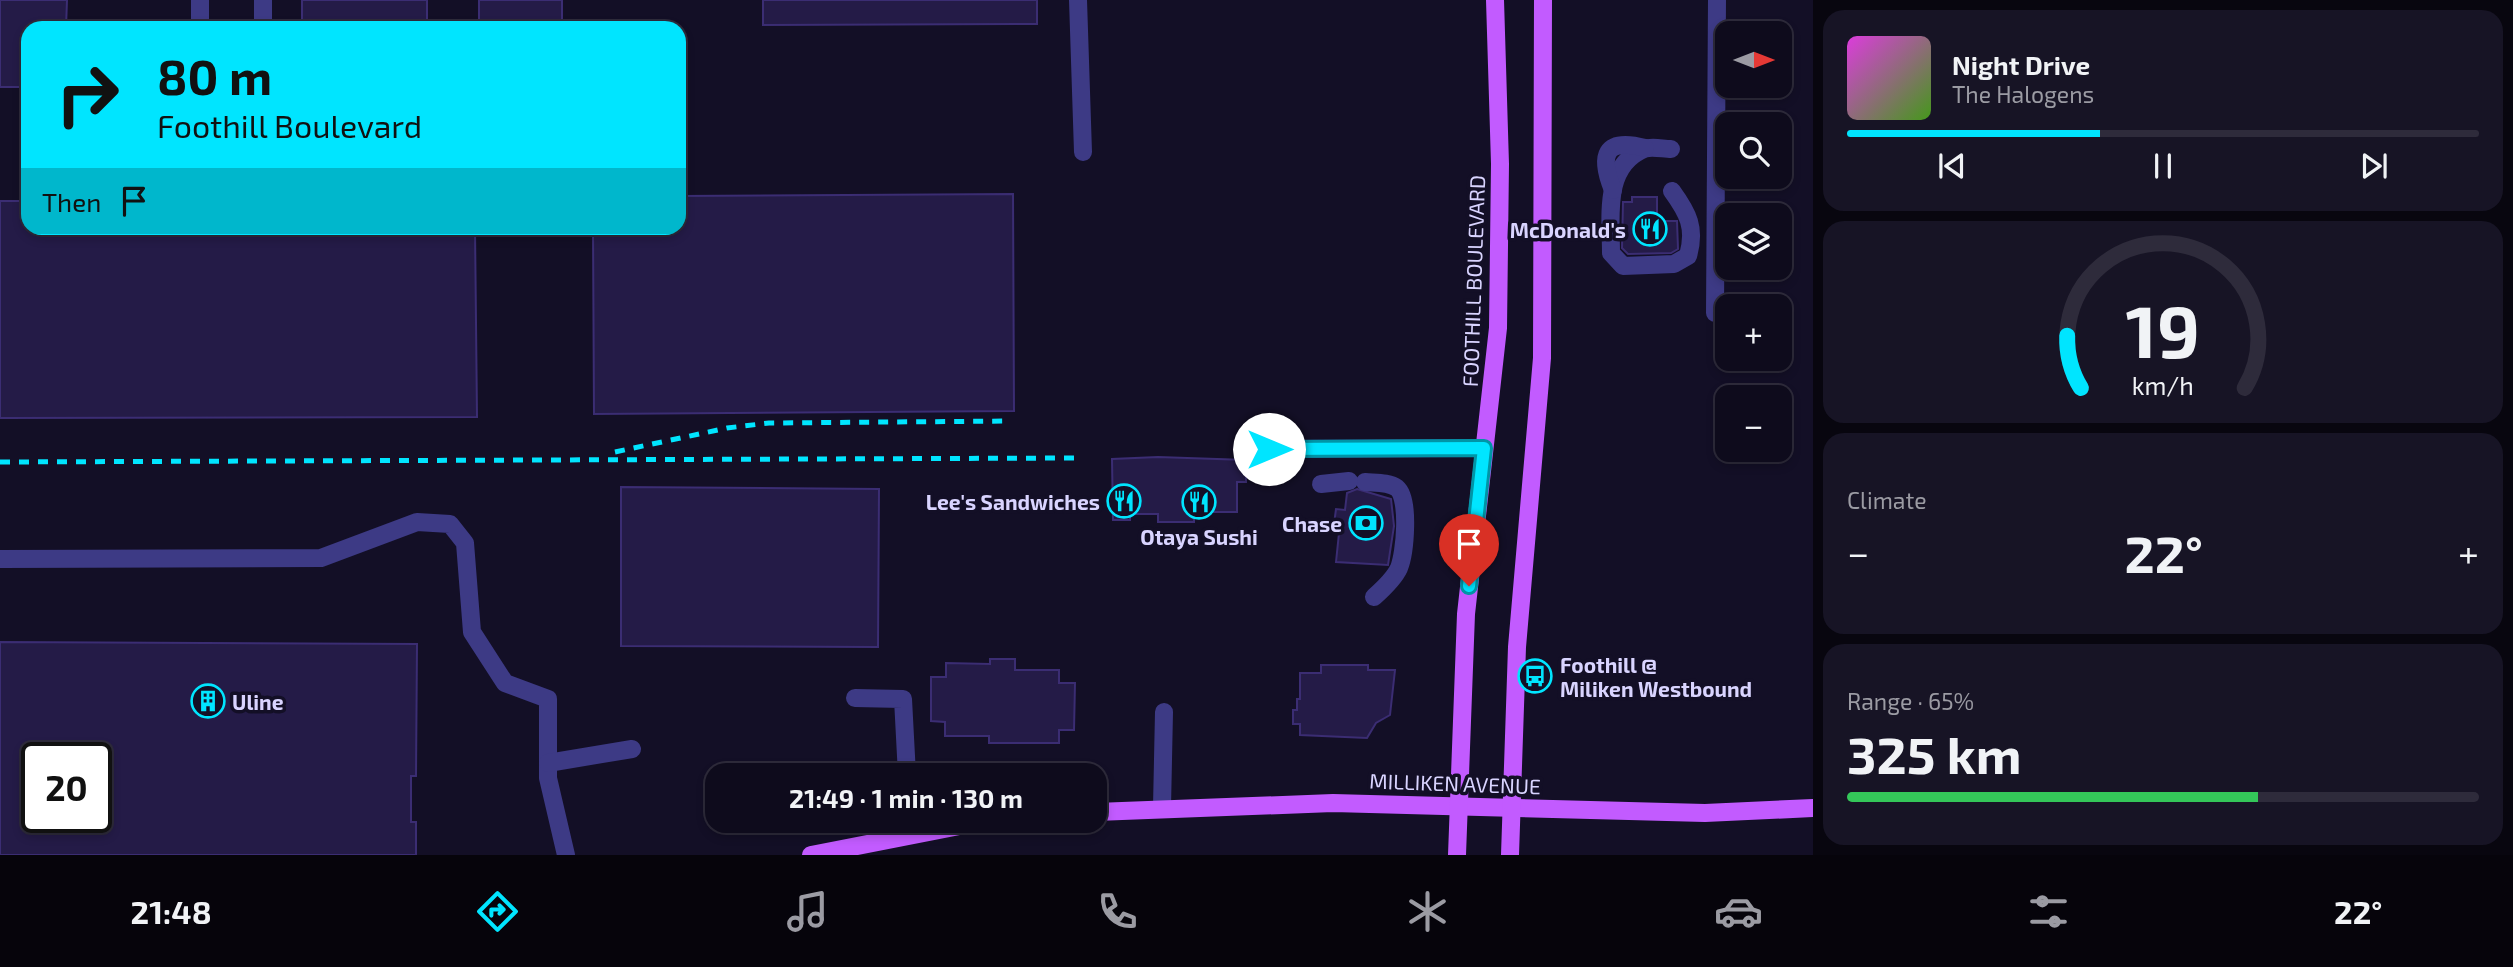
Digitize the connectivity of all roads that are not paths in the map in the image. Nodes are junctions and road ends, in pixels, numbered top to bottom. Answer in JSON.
{"nodes":[{"id":1,"x":200,"y":0,"type":"edge"},
{"id":2,"x":263,"y":0,"type":"edge"},
{"id":3,"x":1078,"y":0,"type":"edge"},
{"id":4,"x":1495,"y":0,"type":"edge"},
{"id":5,"x":1543,"y":0,"type":"edge"},
{"id":6,"x":1717,"y":0,"type":"edge"},
{"id":7,"x":200,"y":21,"type":"edge"},
{"id":8,"x":263,"y":21,"type":"edge"},
{"id":9,"x":1671,"y":149,"type":"dead end"},
{"id":10,"x":1083,"y":152,"type":"dead end"},
{"id":11,"x":1672,"y":191,"type":"dead end"},
{"id":12,"x":1716,"y":294,"type":"edge"},
{"id":13,"x":1484,"y":448,"type":"junction"},
{"id":14,"x":1269,"y":449,"type":"dead end"},
{"id":15,"x":1321,"y":484,"type":"dead end"},
{"id":16,"x":0,"y":559,"type":"edge"},
{"id":17,"x":1374,"y":597,"type":"dead end"},
{"id":18,"x":855,"y":698,"type":"dead end"},
{"id":19,"x":1164,"y":712,"type":"dead end"},
{"id":20,"x":632,"y":749,"type":"dead end"},
{"id":21,"x":548,"y":763,"type":"junction"},
{"id":22,"x":906,"y":763,"type":"edge"},
{"id":23,"x":1458,"y":804,"type":"junction"},
{"id":24,"x":1162,"y":807,"type":"junction"},
{"id":25,"x":1813,"y":807,"type":"edge"},
{"id":26,"x":1510,"y":809,"type":"junction"},
{"id":27,"x":1107,"y":811,"type":"edge"},
{"id":28,"x":888,"y":833,"type":"edge"},
{"id":29,"x":566,"y":855,"type":"edge"},
{"id":30,"x":811,"y":855,"type":"edge"},
{"id":31,"x":1457,"y":855,"type":"edge"},
{"id":32,"x":1510,"y":855,"type":"edge"}],
"edges":[{"from":1,"to":7,"type":"street"},
{"from":2,"to":8,"type":"street"},
{"from":3,"to":10,"type":"street"},
{"from":4,"to":13,"type":"main road","name":"FOOTHILL BOULEVARD"},
{"from":5,"to":26,"type":"main road"},
{"from":6,"to":12,"type":"street"},
{"from":9,"to":11,"type":"street"},
{"from":13,"to":14,"type":"street"},
{"from":13,"to":23,"type":"main road","name":"FOOTHILL BOULEVARD"},
{"from":15,"to":17,"type":"street"},
{"from":16,"to":21,"type":"street"},
{"from":18,"to":22,"type":"street"},
{"from":19,"to":24,"type":"street"},
{"from":20,"to":21,"type":"street"},
{"from":21,"to":29,"type":"street"},
{"from":23,"to":24,"type":"main road","name":"MILLIKEN AVENUE"},
{"from":23,"to":26,"type":"main road","name":"MILLIKEN AVENUE"},
{"from":23,"to":31,"type":"main road","name":"FOOTHILL BOULEVARD"},
{"from":24,"to":27,"type":"main road","name":"MILLIKEN AVENUE"},
{"from":25,"to":26,"type":"main road","name":"MILLIKEN AVENUE"},
{"from":26,"to":32,"type":"main road"},
{"from":28,"to":30,"type":"main road"}]}
